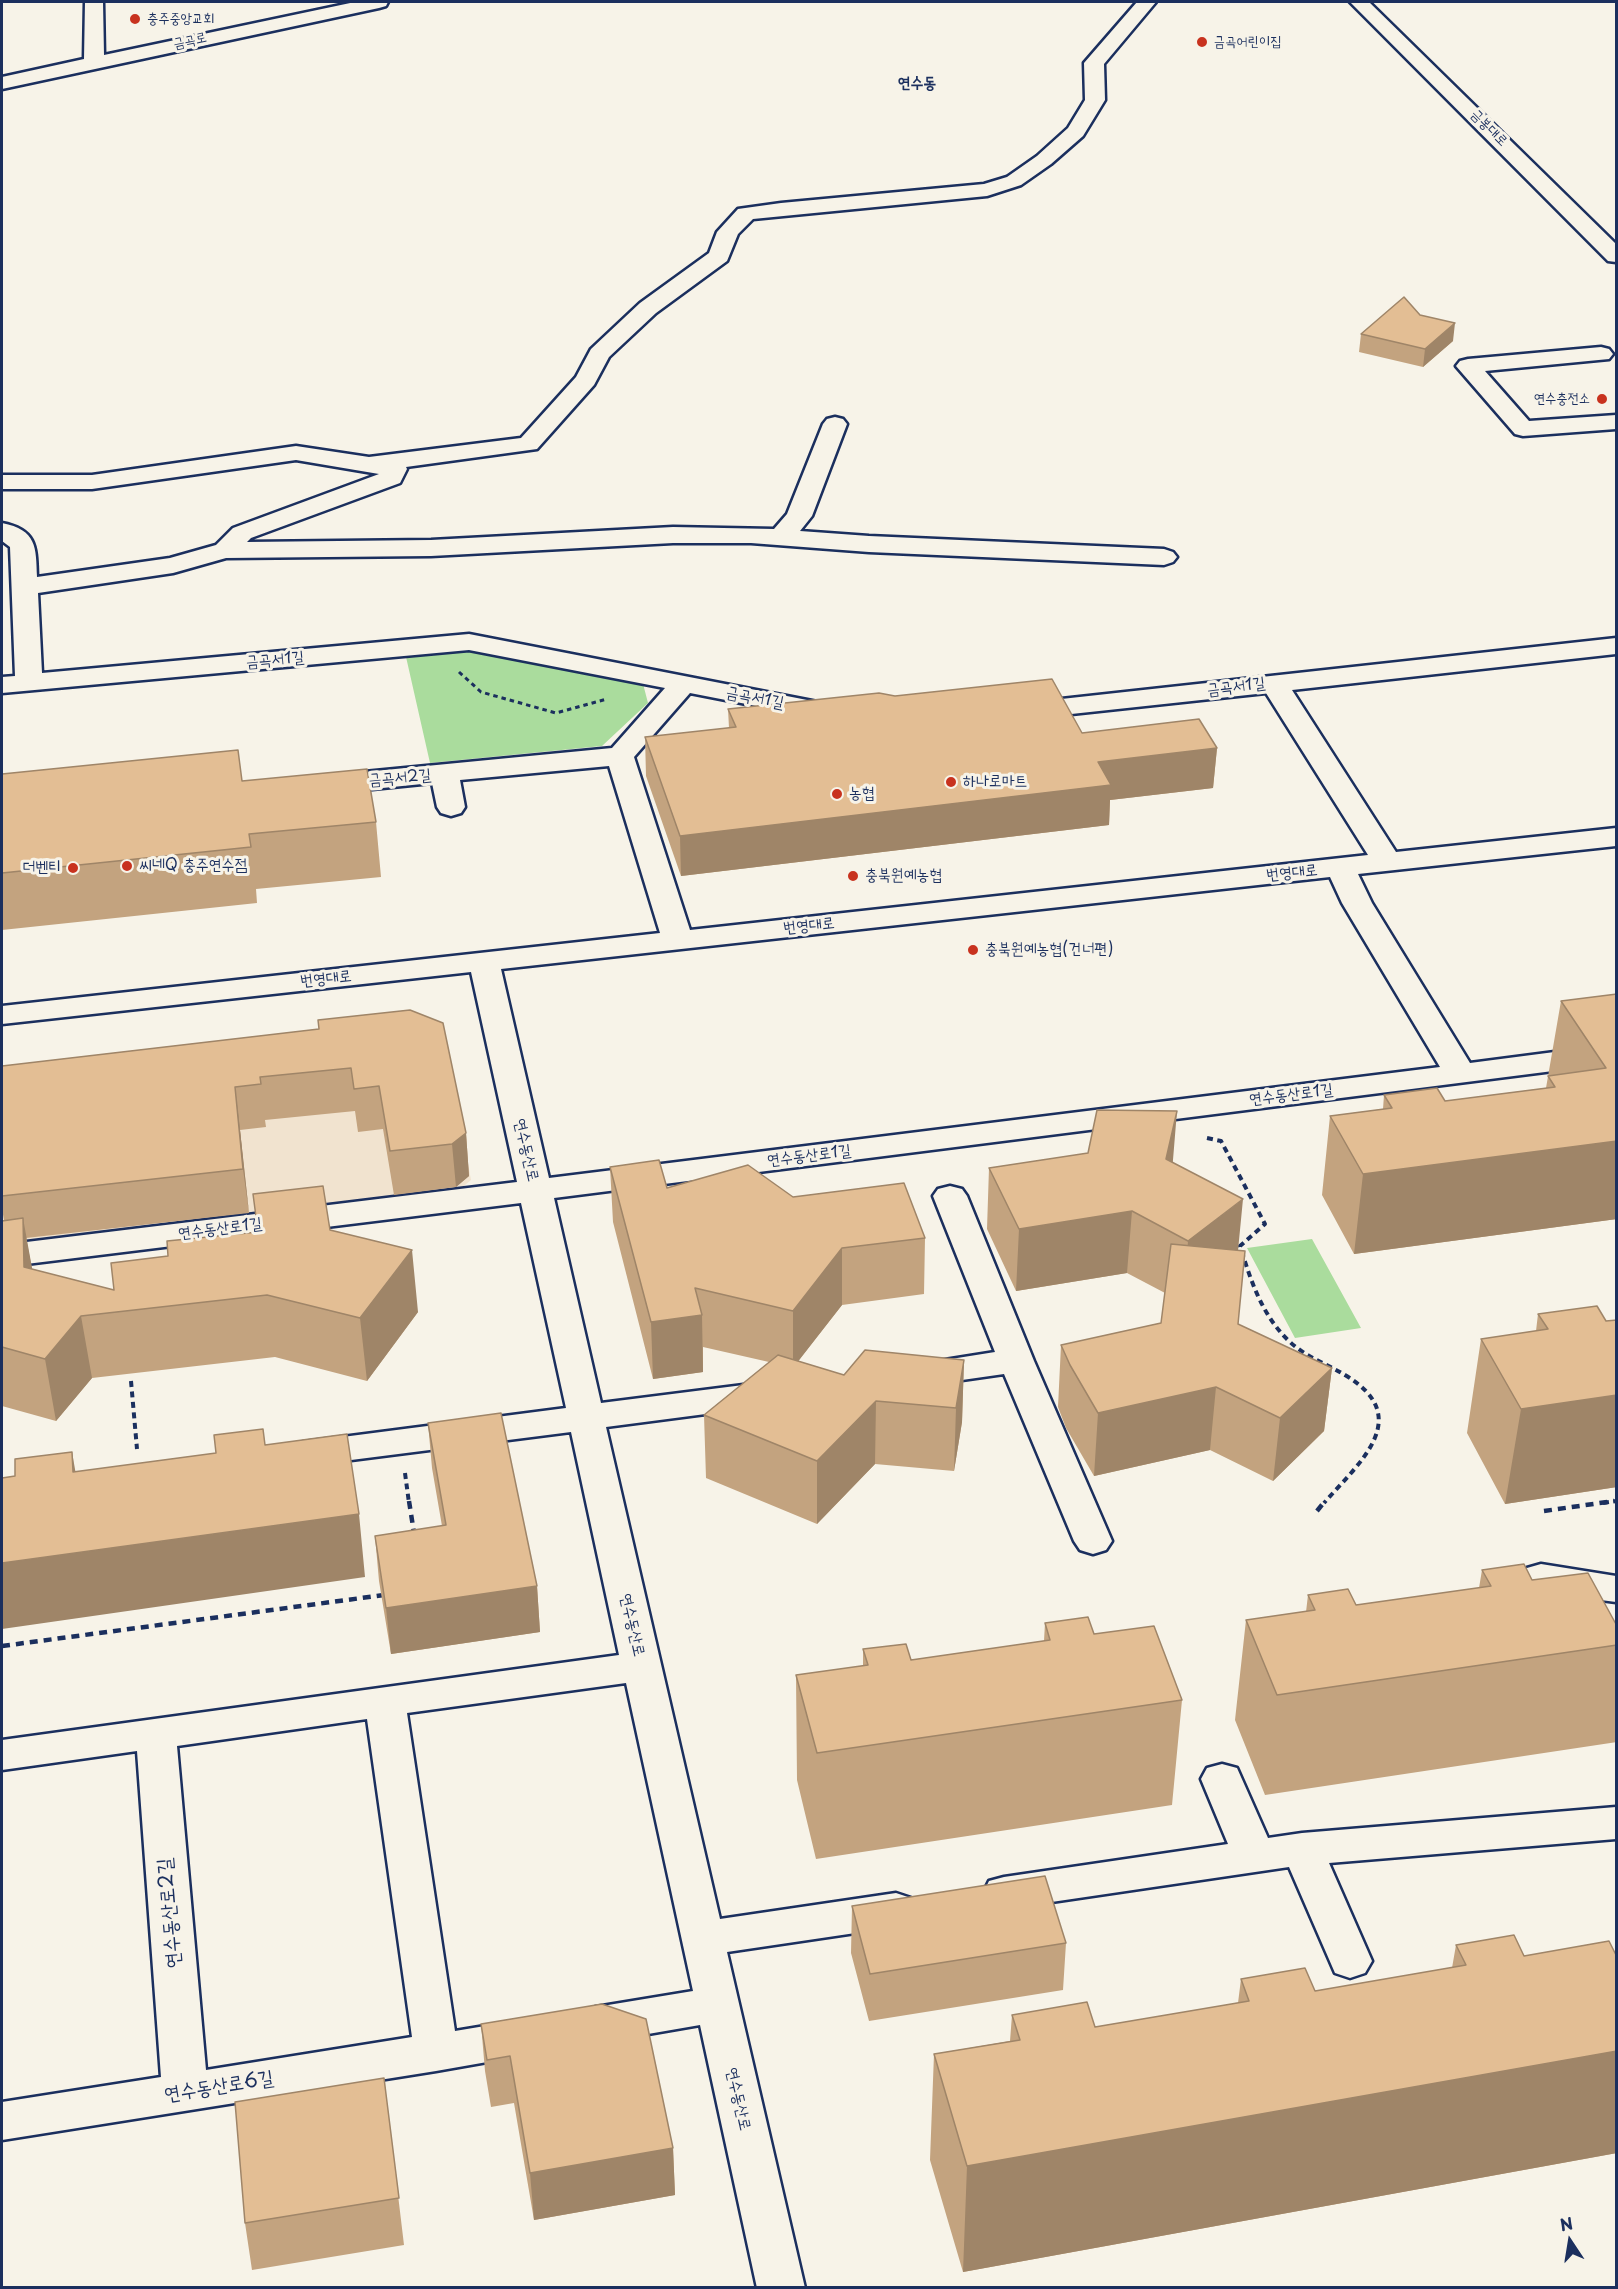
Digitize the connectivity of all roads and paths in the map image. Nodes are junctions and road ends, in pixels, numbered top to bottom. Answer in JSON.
{"nodes":[{"id":1,"x":94,"y":2,"type":"edge"},
{"id":2,"x":379,"y":2,"type":"edge"},
{"id":3,"x":1147,"y":2,"type":"edge"},
{"id":4,"x":1359,"y":2,"type":"edge"},
{"id":5,"x":94,"y":62,"type":"junction"},
{"id":6,"x":2,"y":81,"type":"edge"},
{"id":7,"x":1617,"y":256,"type":"edge"},
{"id":8,"x":1611,"y":358,"type":"edge"},
{"id":9,"x":1617,"y":422,"type":"edge"},
{"id":10,"x":836,"y":424,"type":"dead end"},
{"id":11,"x":372,"y":464,"type":"junction"},
{"id":12,"x":2,"y":482,"type":"edge"},
{"id":13,"x":2,"y":530,"type":"edge"},
{"id":14,"x":781,"y":537,"type":"junction"},
{"id":15,"x":225,"y":550,"type":"junction"},
{"id":16,"x":1164,"y":557,"type":"dead end"},
{"id":17,"x":25,"y":588,"type":"junction"},
{"id":18,"x":430,"y":645,"type":"junction"},
{"id":19,"x":1617,"y":646,"type":"edge"},
{"id":20,"x":29,"y":682,"type":"junction"},
{"id":21,"x":1274,"y":683,"type":"junction"},
{"id":22,"x":682,"y":684,"type":"junction"},
{"id":23,"x":2,"y":685,"type":"edge"},
{"id":24,"x":612,"y":698,"type":"dead end"},
{"id":25,"x":774,"y":702,"type":"junction"},
{"id":26,"x":999,"y":714,"type":"edge"},
{"id":27,"x":851,"y":716,"type":"edge"},
{"id":28,"x":760,"y":727,"type":"edge"},
{"id":29,"x":620,"y":756,"type":"junction"},
{"id":30,"x":444,"y":773,"type":"junction"},
{"id":31,"x":292,"y":788,"type":"edge"},
{"id":32,"x":451,"y":807,"type":"dead end"},
{"id":33,"x":1617,"y":837,"type":"edge"},
{"id":34,"x":1387,"y":862,"type":"junction"},
{"id":35,"x":1340,"y":867,"type":"junction"},
{"id":36,"x":678,"y":941,"type":"junction"},
{"id":37,"x":484,"y":962,"type":"junction"},
{"id":38,"x":2,"y":1015,"type":"edge"},
{"id":39,"x":1617,"y":1054,"type":"edge"},
{"id":40,"x":1460,"y":1074,"type":"junction"},
{"id":41,"x":1199,"y":1137,"type":"dead end"},
{"id":42,"x":535,"y":1190,"type":"junction"},
{"id":43,"x":950,"y":1196,"type":"dead end"},
{"id":44,"x":2,"y":1256,"type":"edge"},
{"id":45,"x":1016,"y":1361,"type":"junction"},
{"id":46,"x":888,"y":1378,"type":"edge"},
{"id":47,"x":131,"y":1381,"type":"dead end"},
{"id":48,"x":794,"y":1390,"type":"edge"},
{"id":49,"x":586,"y":1418,"type":"junction"},
{"id":50,"x":137,"y":1449,"type":"dead end"},
{"id":51,"x":270,"y":1458,"type":"edge"},
{"id":52,"x":404,"y":1472,"type":"dead end"},
{"id":53,"x":1617,"y":1501,"type":"edge"},
{"id":54,"x":1317,"y":1511,"type":"dead end"},
{"id":55,"x":1544,"y":1511,"type":"dead end"},
{"id":56,"x":416,"y":1540,"type":"edge"},
{"id":57,"x":1093,"y":1541,"type":"dead end"},
{"id":58,"x":1617,"y":1589,"type":"edge"},
{"id":59,"x":395,"y":1593,"type":"edge"},
{"id":60,"x":2,"y":1646,"type":"edge"},
{"id":61,"x":1578,"y":1649,"type":"edge"},
{"id":62,"x":642,"y":1666,"type":"junction"},
{"id":63,"x":385,"y":1702,"type":"junction"},
{"id":64,"x":156,"y":1734,"type":"junction"},
{"id":65,"x":2,"y":1755,"type":"edge"},
{"id":66,"x":1222,"y":1779,"type":"dead end"},
{"id":67,"x":1617,"y":1823,"type":"edge"},
{"id":68,"x":1302,"y":1849,"type":"junction"},
{"id":69,"x":1254,"y":1855,"type":"junction"},
{"id":70,"x":702,"y":1939,"type":"junction"},
{"id":71,"x":1350,"y":1961,"type":"dead end"},
{"id":72,"x":717,"y":2004,"type":"junction"},
{"id":73,"x":436,"y":2053,"type":"junction"},
{"id":74,"x":185,"y":2092,"type":"junction"},
{"id":75,"x":2,"y":2121,"type":"edge"},
{"id":76,"x":781,"y":2288,"type":"edge"}],
"edges":[{"from":1,"to":5,"type":"street"},
{"from":2,"to":5,"type":"street","name":"금곡로"},
{"from":3,"to":11,"type":"street"},
{"from":4,"to":7,"type":"street","name":"금봉대로"},
{"from":5,"to":6,"type":"street","name":"금곡로"},
{"from":8,"to":9,"type":"street"},
{"from":10,"to":14,"type":"street"},
{"from":11,"to":12,"type":"street"},
{"from":11,"to":15,"type":"street"},
{"from":13,"to":17,"type":"street"},
{"from":14,"to":15,"type":"street"},
{"from":14,"to":16,"type":"street"},
{"from":15,"to":17,"type":"street"},
{"from":17,"to":20,"type":"street"},
{"from":18,"to":20,"type":"street","name":"금곡서1길"},
{"from":18,"to":22,"type":"street","name":"금곡서1길"},
{"from":18,"to":24,"type":"path"},
{"from":19,"to":21,"type":"street","name":"금곡서1길"},
{"from":20,"to":23,"type":"street","name":"금곡서1길"},
{"from":21,"to":26,"type":"street","name":"금곡서1길"},
{"from":21,"to":34,"type":"street"},
{"from":22,"to":25,"type":"street","name":"금곡서1길"},
{"from":22,"to":29,"type":"street"},
{"from":25,"to":27,"type":"street","name":"금곡서1길"},
{"from":25,"to":28,"type":"street"},
{"from":29,"to":30,"type":"street","name":"금곡서2길"},
{"from":29,"to":36,"type":"street"},
{"from":30,"to":31,"type":"street","name":"금곡서2길"},
{"from":30,"to":32,"type":"street"},
{"from":33,"to":34,"type":"street","name":"번영대로"},
{"from":34,"to":35,"type":"street","name":"번영대로"},
{"from":35,"to":36,"type":"street","name":"번영대로"},
{"from":35,"to":40,"type":"street"},
{"from":36,"to":37,"type":"street","name":"번영대로"},
{"from":37,"to":38,"type":"street","name":"번영대로"},
{"from":37,"to":42,"type":"street","name":"연수동산로"},
{"from":39,"to":40,"type":"street","name":"연수동산로1길"},
{"from":40,"to":42,"type":"street","name":"연수동산로1길"},
{"from":41,"to":54,"type":"path"},
{"from":42,"to":44,"type":"street","name":"연수동산로1길"},
{"from":42,"to":49,"type":"street","name":"연수동산로"},
{"from":43,"to":45,"type":"street"},
{"from":45,"to":46,"type":"street"},
{"from":45,"to":57,"type":"street"},
{"from":47,"to":50,"type":"path"},
{"from":48,"to":49,"type":"street"},
{"from":49,"to":51,"type":"street"},
{"from":49,"to":62,"type":"street","name":"연수동산로"},
{"from":52,"to":56,"type":"path"},
{"from":53,"to":55,"type":"path"},
{"from":58,"to":61,"type":"street"},
{"from":59,"to":60,"type":"path"},
{"from":62,"to":63,"type":"street"},
{"from":62,"to":70,"type":"street","name":"연수동산로"},
{"from":63,"to":64,"type":"street"},
{"from":63,"to":73,"type":"street"},
{"from":64,"to":65,"type":"street"},
{"from":64,"to":74,"type":"street","name":"연수동산로2길"},
{"from":66,"to":69,"type":"street"},
{"from":67,"to":68,"type":"street"},
{"from":68,"to":69,"type":"street"},
{"from":68,"to":71,"type":"street"},
{"from":69,"to":70,"type":"street"},
{"from":70,"to":72,"type":"street","name":"연수동산로"},
{"from":72,"to":73,"type":"street","name":"연수동산로6길"},
{"from":72,"to":76,"type":"street","name":"연수동산로"},
{"from":73,"to":74,"type":"street","name":"연수동산로6길"},
{"from":74,"to":75,"type":"street","name":"연수동산로6길"}]}
